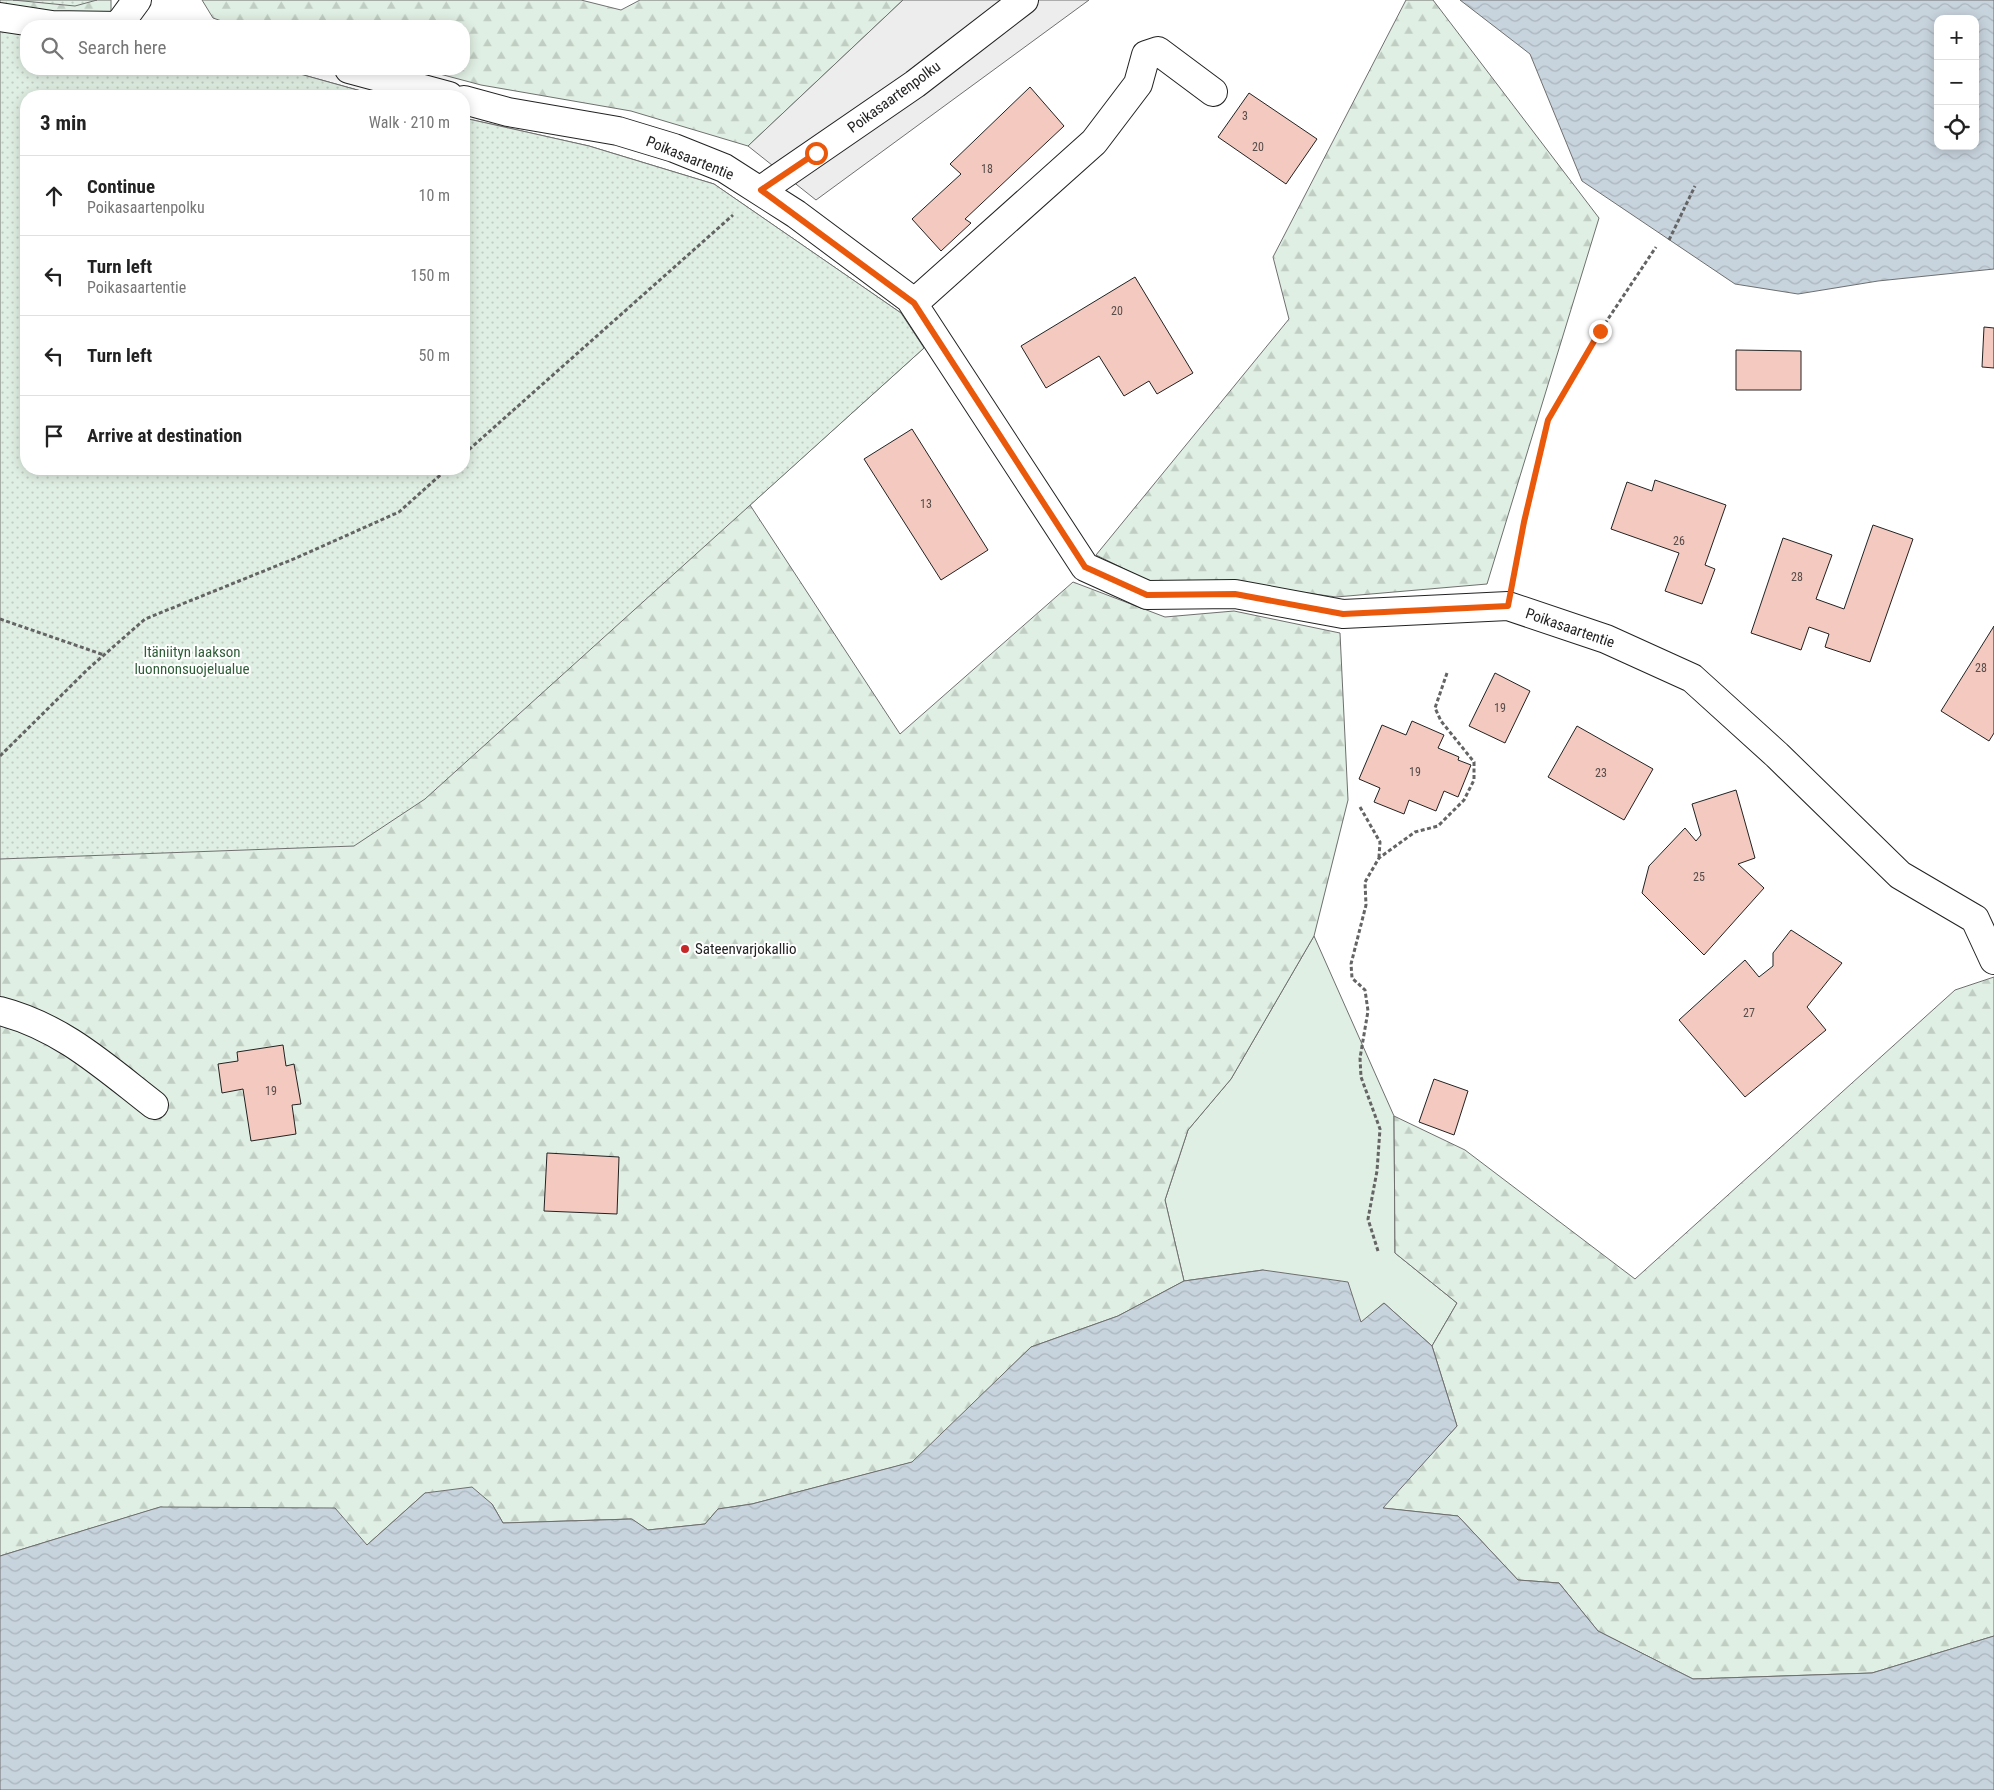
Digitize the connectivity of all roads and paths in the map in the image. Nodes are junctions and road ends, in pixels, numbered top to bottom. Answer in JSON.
{"nodes":[{"id":1,"x":137,"y":0,"type":"edge"},
{"id":2,"x":1024,"y":0,"type":"edge"},
{"id":3,"x":0,"y":17,"type":"edge"},
{"id":4,"x":20,"y":20,"type":"edge"},
{"id":5,"x":123,"y":20,"type":"edge"},
{"id":6,"x":371,"y":75,"type":"edge"},
{"id":7,"x":427,"y":90,"type":"edge"},
{"id":8,"x":1213,"y":92,"type":"dead end"},
{"id":9,"x":470,"y":102,"type":"edge"},
{"id":10,"x":1695,"y":186,"type":"dead end"},
{"id":11,"x":761,"y":190,"type":"junction"},
{"id":12,"x":1669,"y":240,"type":"dead end"},
{"id":13,"x":1656,"y":247,"type":"dead end"},
{"id":14,"x":914,"y":303,"type":"junction"},
{"id":15,"x":470,"y":449,"type":"edge"},
{"id":16,"x":440,"y":475,"type":"edge"},
{"id":17,"x":1508,"y":606,"type":"junction"},
{"id":18,"x":0,"y":619,"type":"edge"},
{"id":19,"x":104,"y":655,"type":"junction"},
{"id":20,"x":1447,"y":674,"type":"dead end"},
{"id":21,"x":0,"y":756,"type":"edge"},
{"id":22,"x":1360,"y":807,"type":"dead end"},
{"id":23,"x":1379,"y":858,"type":"junction"},
{"id":24,"x":1984,"y":914,"type":"edge"},
{"id":25,"x":1994,"y":960,"type":"edge"},
{"id":26,"x":0,"y":1011,"type":"edge"},
{"id":27,"x":154,"y":1106,"type":"dead end"},
{"id":28,"x":1378,"y":1250,"type":"dead end"}],
"edges":[{"from":1,"to":5,"type":"street"},
{"from":2,"to":11,"type":"street","name":"Poikasaartenpolku"},
{"from":3,"to":4,"type":"street"},
{"from":6,"to":7,"type":"street"},
{"from":8,"to":14,"type":"street"},
{"from":9,"to":11,"type":"street","name":"Poikasaartentie"},
{"from":10,"to":12,"type":"path"},
{"from":11,"to":14,"type":"street","name":"Poikasaartentie"},
{"from":11,"to":15,"type":"path"},
{"from":13,"to":17,"type":"path"},
{"from":14,"to":17,"type":"street","name":"Poikasaartentie"},
{"from":16,"to":19,"type":"path"},
{"from":17,"to":24,"type":"street","name":"Poikasaartentie"},
{"from":18,"to":19,"type":"path"},
{"from":19,"to":21,"type":"path"},
{"from":20,"to":23,"type":"path"},
{"from":22,"to":23,"type":"path"},
{"from":23,"to":28,"type":"path"},
{"from":24,"to":25,"type":"street"},
{"from":26,"to":27,"type":"street"}]}
